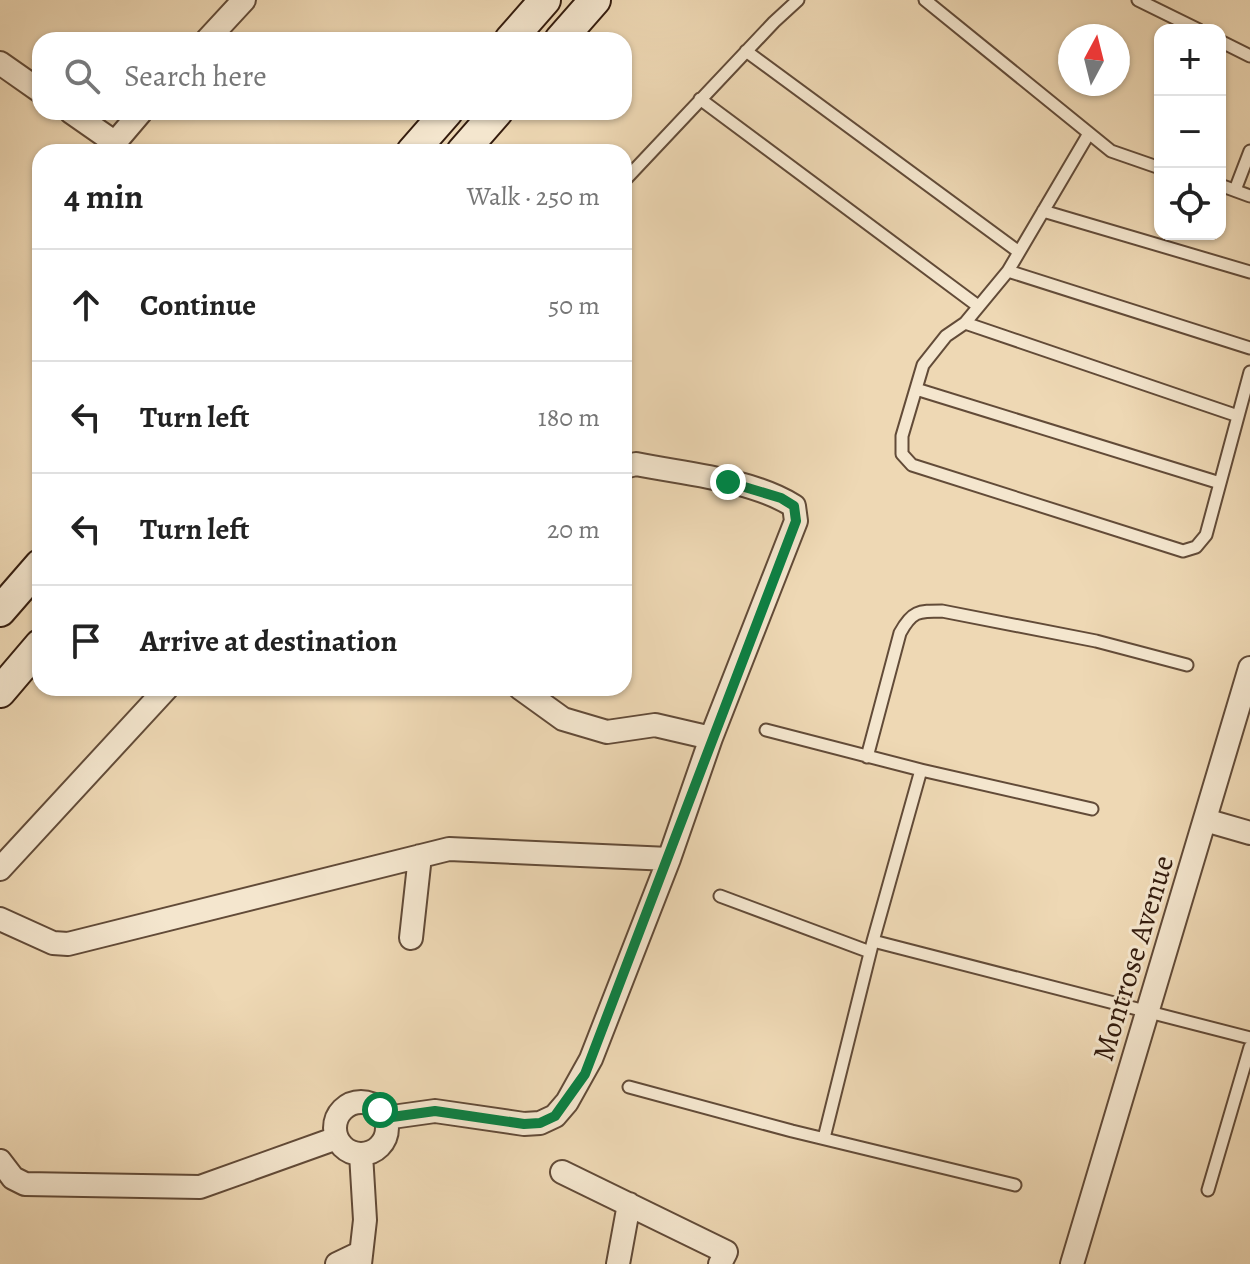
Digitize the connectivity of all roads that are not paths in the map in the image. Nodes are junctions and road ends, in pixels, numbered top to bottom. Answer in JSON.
{"nodes":[{"id":1,"x":244,"y":0,"type":"edge"},
{"id":2,"x":545,"y":0,"type":"edge"},
{"id":3,"x":595,"y":0,"type":"edge"},
{"id":4,"x":798,"y":0,"type":"edge"},
{"id":5,"x":925,"y":0,"type":"edge"},
{"id":6,"x":1138,"y":0,"type":"edge"},
{"id":7,"x":1187,"y":24,"type":"edge"},
{"id":8,"x":214,"y":32,"type":"edge"},
{"id":9,"x":517,"y":32,"type":"edge"},
{"id":10,"x":567,"y":32,"type":"edge"},
{"id":11,"x":1226,"y":44,"type":"edge"},
{"id":12,"x":746,"y":51,"type":"junction"},
{"id":13,"x":1250,"y":56,"type":"edge"},
{"id":14,"x":0,"y":63,"type":"edge"},
{"id":15,"x":32,"y":85,"type":"edge"},
{"id":16,"x":700,"y":99,"type":"junction"},
{"id":17,"x":80,"y":120,"type":"edge"},
{"id":18,"x":134,"y":120,"type":"edge"},
{"id":19,"x":440,"y":120,"type":"edge"},
{"id":20,"x":490,"y":120,"type":"edge"},
{"id":21,"x":1088,"y":135,"type":"junction"},
{"id":22,"x":107,"y":144,"type":"edge"},
{"id":23,"x":113,"y":144,"type":"edge"},
{"id":24,"x":419,"y":144,"type":"edge"},
{"id":25,"x":469,"y":144,"type":"edge"},
{"id":26,"x":1250,"y":151,"type":"edge"},
{"id":27,"x":1154,"y":166,"type":"edge"},
{"id":28,"x":632,"y":172,"type":"edge"},
{"id":29,"x":1226,"y":187,"type":"edge"},
{"id":30,"x":1235,"y":190,"type":"junction"},
{"id":31,"x":1250,"y":196,"type":"edge"},
{"id":32,"x":1043,"y":211,"type":"junction"},
{"id":33,"x":1019,"y":252,"type":"junction"},
{"id":34,"x":1008,"y":271,"type":"junction"},
{"id":35,"x":1250,"y":272,"type":"edge"},
{"id":36,"x":978,"y":306,"type":"junction"},
{"id":37,"x":965,"y":323,"type":"junction"},
{"id":38,"x":1250,"y":348,"type":"edge"},
{"id":39,"x":1250,"y":372,"type":"edge"},
{"id":40,"x":916,"y":389,"type":"junction"},
{"id":41,"x":1238,"y":416,"type":"junction"},
{"id":42,"x":632,"y":471,"type":"edge"},
{"id":43,"x":1220,"y":483,"type":"junction"},
{"id":44,"x":32,"y":574,"type":"edge"},
{"id":45,"x":0,"y":611,"type":"edge"},
{"id":46,"x":32,"y":654,"type":"edge"},
{"id":47,"x":1187,"y":665,"type":"dead end"},
{"id":48,"x":1250,"y":670,"type":"edge"},
{"id":49,"x":0,"y":692,"type":"edge"},
{"id":50,"x":160,"y":696,"type":"edge"},
{"id":51,"x":531,"y":696,"type":"edge"},
{"id":52,"x":766,"y":730,"type":"dead end"},
{"id":53,"x":711,"y":738,"type":"junction"},
{"id":54,"x":867,"y":757,"type":"junction"},
{"id":55,"x":921,"y":770,"type":"junction"},
{"id":56,"x":1092,"y":809,"type":"dead end"},
{"id":57,"x":1205,"y":820,"type":"junction"},
{"id":58,"x":1250,"y":833,"type":"edge"},
{"id":59,"x":420,"y":856,"type":"junction"},
{"id":60,"x":669,"y":859,"type":"junction"},
{"id":61,"x":0,"y":869,"type":"edge"},
{"id":62,"x":720,"y":896,"type":"dead end"},
{"id":63,"x":0,"y":919,"type":"edge"},
{"id":64,"x":411,"y":938,"type":"dead end"},
{"id":65,"x":872,"y":946,"type":"junction"},
{"id":66,"x":1149,"y":1011,"type":"junction"},
{"id":67,"x":1250,"y":1038,"type":"edge"},
{"id":68,"x":1250,"y":1047,"type":"edge"},
{"id":69,"x":629,"y":1087,"type":"dead end"},
{"id":70,"x":385,"y":1118,"type":"junction"},
{"id":71,"x":337,"y":1138,"type":"junction"},
{"id":72,"x":824,"y":1138,"type":"junction"},
{"id":73,"x":361,"y":1154,"type":"junction"},
{"id":74,"x":0,"y":1161,"type":"edge"},
{"id":75,"x":562,"y":1172,"type":"dead end"},
{"id":76,"x":1015,"y":1185,"type":"dead end"},
{"id":77,"x":1208,"y":1190,"type":"dead end"},
{"id":78,"x":629,"y":1204,"type":"junction"},
{"id":79,"x":360,"y":1258,"type":"edge"},
{"id":80,"x":337,"y":1264,"type":"edge"},
{"id":81,"x":618,"y":1264,"type":"edge"},
{"id":82,"x":720,"y":1264,"type":"edge"},
{"id":83,"x":1072,"y":1264,"type":"edge"}],
"edges":[{"from":1,"to":8,"type":"street"},
{"from":2,"to":9,"type":"main road"},
{"from":3,"to":10,"type":"main road"},
{"from":4,"to":12,"type":"lane"},
{"from":5,"to":21,"type":"lane"},
{"from":6,"to":7,"type":"lane"},
{"from":11,"to":13,"type":"lane"},
{"from":12,"to":16,"type":"lane"},
{"from":12,"to":33,"type":"lane"},
{"from":14,"to":15,"type":"street"},
{"from":16,"to":28,"type":"lane"},
{"from":16,"to":36,"type":"lane"},
{"from":17,"to":22,"type":"street"},
{"from":18,"to":23,"type":"street"},
{"from":19,"to":24,"type":"main road"},
{"from":20,"to":25,"type":"main road"},
{"from":21,"to":27,"type":"lane"},
{"from":21,"to":32,"type":"lane"},
{"from":26,"to":30,"type":"lane"},
{"from":29,"to":30,"type":"lane"},
{"from":30,"to":31,"type":"lane"},
{"from":32,"to":33,"type":"lane"},
{"from":32,"to":35,"type":"lane"},
{"from":33,"to":34,"type":"lane"},
{"from":34,"to":36,"type":"lane"},
{"from":34,"to":38,"type":"lane"},
{"from":36,"to":37,"type":"lane"},
{"from":37,"to":40,"type":"lane"},
{"from":37,"to":41,"type":"lane"},
{"from":39,"to":41,"type":"lane"},
{"from":40,"to":43,"type":"lane"},
{"from":40,"to":43,"type":"lane"},
{"from":41,"to":43,"type":"lane"},
{"from":42,"to":53,"type":"street"},
{"from":44,"to":45,"type":"main road"},
{"from":46,"to":49,"type":"main road"},
{"from":47,"to":54,"type":"lane"},
{"from":48,"to":57,"type":"street","name":"Montrose Avenue"},
{"from":50,"to":61,"type":"street"},
{"from":51,"to":53,"type":"street"},
{"from":52,"to":54,"type":"lane"},
{"from":53,"to":60,"type":"street"},
{"from":54,"to":55,"type":"lane"},
{"from":55,"to":56,"type":"lane"},
{"from":55,"to":65,"type":"lane"},
{"from":57,"to":58,"type":"street"},
{"from":57,"to":66,"type":"street","name":"Montrose Avenue"},
{"from":59,"to":60,"type":"street"},
{"from":59,"to":63,"type":"street"},
{"from":59,"to":64,"type":"street"},
{"from":60,"to":70,"type":"street"},
{"from":62,"to":65,"type":"lane"},
{"from":65,"to":66,"type":"lane"},
{"from":65,"to":72,"type":"lane"},
{"from":66,"to":67,"type":"lane"},
{"from":66,"to":83,"type":"street","name":"Montrose Avenue"},
{"from":68,"to":77,"type":"lane"},
{"from":69,"to":72,"type":"lane"},
{"from":70,"to":71,"type":"street"},
{"from":70,"to":73,"type":"street"},
{"from":71,"to":73,"type":"street"},
{"from":71,"to":74,"type":"street"},
{"from":72,"to":76,"type":"lane"},
{"from":73,"to":79,"type":"street"},
{"from":75,"to":78,"type":"street"},
{"from":78,"to":81,"type":"street"},
{"from":78,"to":82,"type":"street"},
{"from":79,"to":80,"type":"street"}]}
